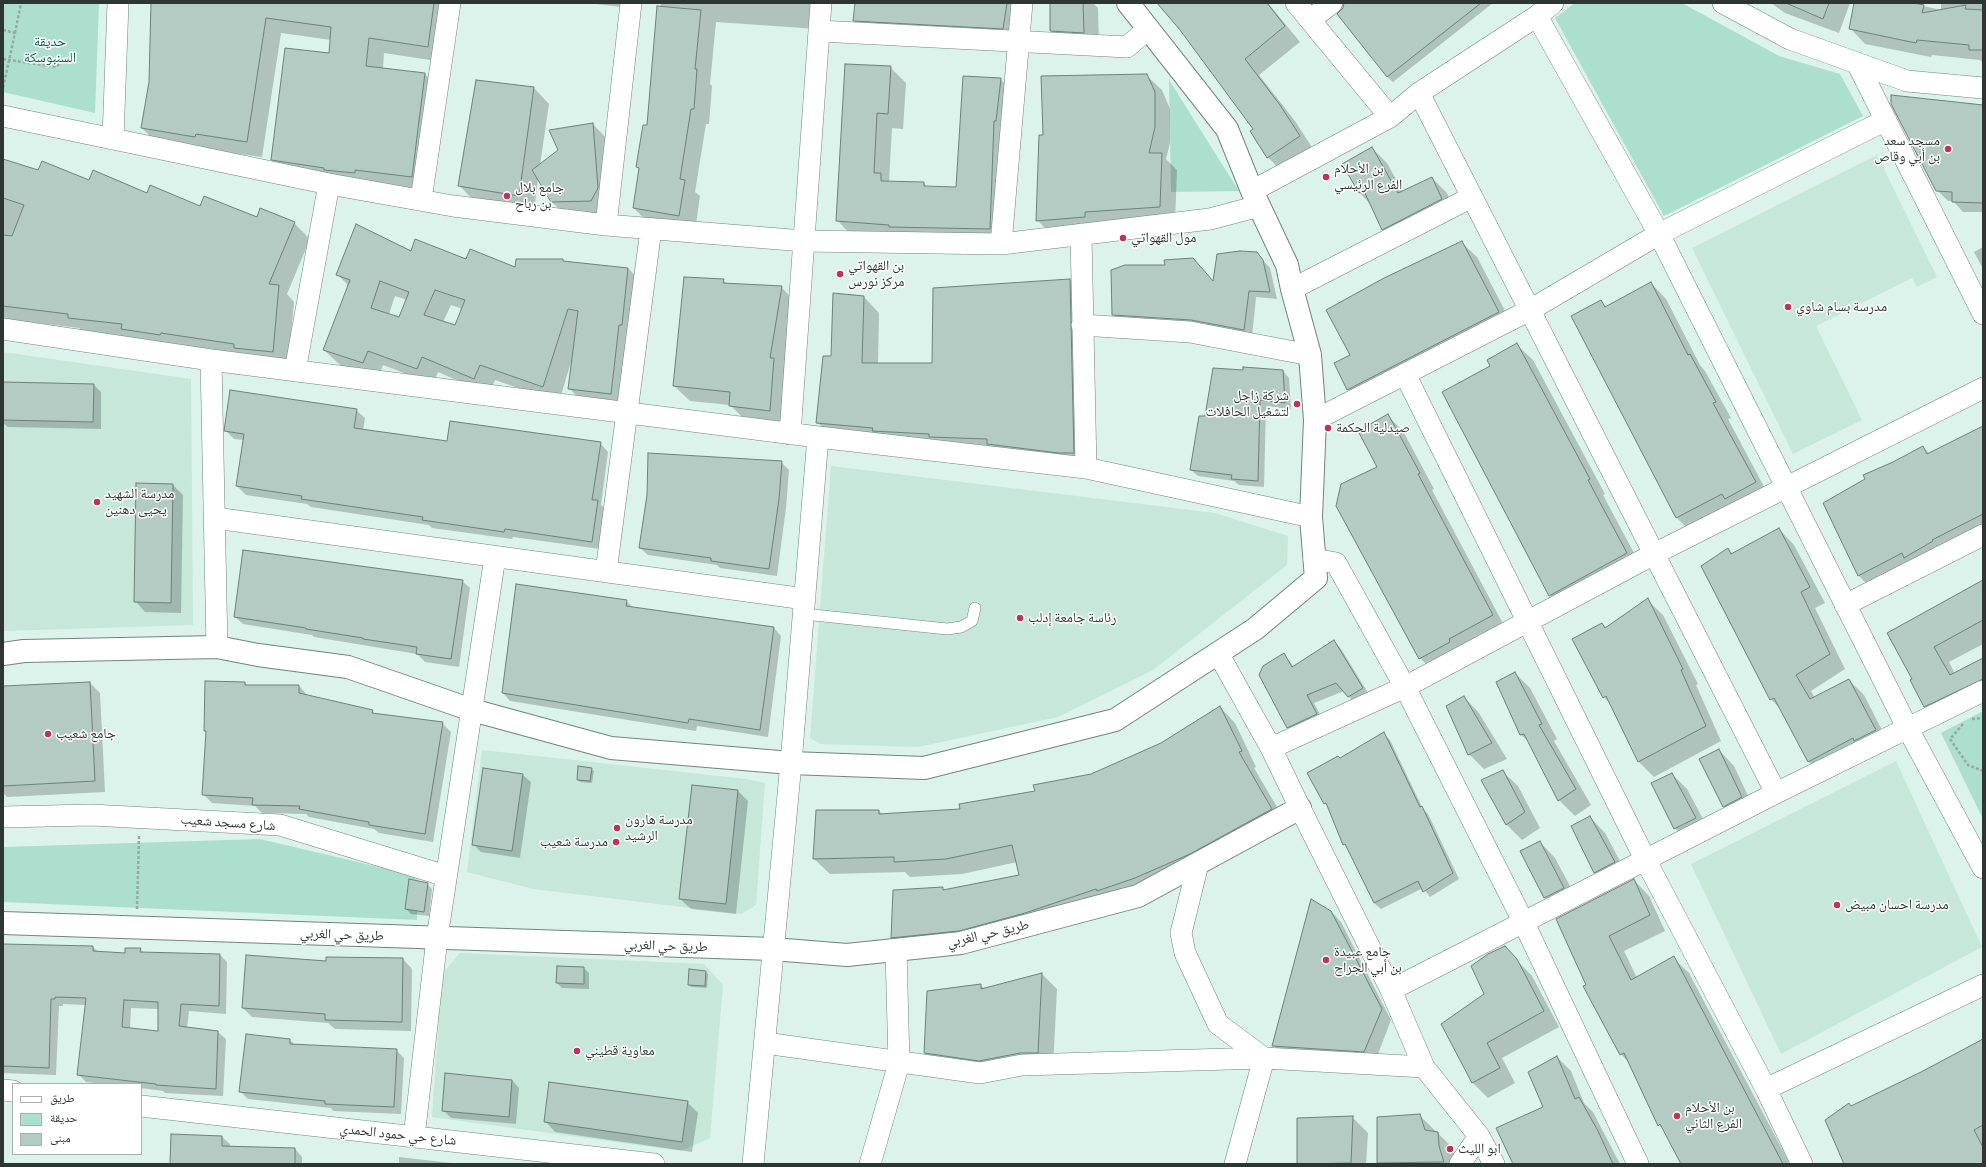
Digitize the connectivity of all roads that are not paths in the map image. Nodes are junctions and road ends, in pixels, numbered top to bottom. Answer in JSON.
{"nodes":[{"id":1,"x":118,"y":3,"type":"edge"},
{"id":2,"x":450,"y":3,"type":"edge"},
{"id":3,"x":631,"y":3,"type":"edge"},
{"id":4,"x":821,"y":3,"type":"edge"},
{"id":5,"x":1022,"y":3,"type":"edge"},
{"id":6,"x":1128,"y":3,"type":"edge"},
{"id":7,"x":1296,"y":3,"type":"edge"},
{"id":8,"x":1332,"y":3,"type":"edge"},
{"id":9,"x":1723,"y":3,"type":"edge"},
{"id":10,"x":1545,"y":9,"type":"edge"},
{"id":11,"x":1310,"y":20,"type":"junction"},
{"id":12,"x":1148,"y":29,"type":"junction"},
{"id":13,"x":819,"y":31,"type":"junction"},
{"id":14,"x":1018,"y":41,"type":"junction"},
{"id":15,"x":1857,"y":63,"type":"junction"},
{"id":16,"x":1983,"y":88,"type":"edge"},
{"id":17,"x":1419,"y":93,"type":"junction"},
{"id":18,"x":3,"y":116,"type":"edge"},
{"id":19,"x":1390,"y":117,"type":"junction"},
{"id":20,"x":1886,"y":120,"type":"junction"},
{"id":21,"x":113,"y":139,"type":"junction"},
{"id":22,"x":329,"y":184,"type":"junction"},
{"id":23,"x":1472,"y":197,"type":"junction"},
{"id":24,"x":1255,"y":199,"type":"junction"},
{"id":25,"x":421,"y":200,"type":"junction"},
{"id":26,"x":606,"y":225,"type":"junction"},
{"id":27,"x":651,"y":229,"type":"junction"},
{"id":28,"x":1081,"y":234,"type":"junction"},
{"id":29,"x":1659,"y":234,"type":"junction"},
{"id":30,"x":804,"y":241,"type":"junction"},
{"id":31,"x":1001,"y":244,"type":"junction"},
{"id":32,"x":1292,"y":288,"type":"junction"},
{"id":33,"x":1530,"y":310,"type":"junction"},
{"id":34,"x":1983,"y":314,"type":"edge"},
{"id":35,"x":1082,"y":325,"type":"junction"},
{"id":36,"x":3,"y":329,"type":"edge"},
{"id":37,"x":1310,"y":354,"type":"junction"},
{"id":38,"x":211,"y":360,"type":"junction"},
{"id":39,"x":295,"y":371,"type":"junction"},
{"id":40,"x":1405,"y":374,"type":"junction"},
{"id":41,"x":1983,"y":388,"type":"edge"},
{"id":42,"x":628,"y":413,"type":"junction"},
{"id":43,"x":1315,"y":420,"type":"junction"},
{"id":44,"x":790,"y":434,"type":"junction"},
{"id":45,"x":818,"y":437,"type":"junction"},
{"id":46,"x":1086,"y":468,"type":"junction"},
{"id":47,"x":1786,"y":488,"type":"junction"},
{"id":48,"x":1311,"y":516,"type":"junction"},
{"id":49,"x":215,"y":518,"type":"junction"},
{"id":50,"x":1983,"y":535,"type":"edge"},
{"id":51,"x":1654,"y":554,"type":"junction"},
{"id":52,"x":495,"y":557,"type":"junction"},
{"id":53,"x":1314,"y":559,"type":"junction"},
{"id":54,"x":606,"y":572,"type":"junction"},
{"id":55,"x":1845,"y":605,"type":"junction"},
{"id":56,"x":804,"y":607,"type":"junction"},
{"id":57,"x":975,"y":608,"type":"dead end"},
{"id":58,"x":1527,"y":622,"type":"junction"},
{"id":59,"x":3,"y":647,"type":"edge"},
{"id":60,"x":217,"y":647,"type":"junction"},
{"id":61,"x":24,"y":651,"type":"junction"},
{"id":62,"x":1218,"y":653,"type":"junction"},
{"id":63,"x":3,"y":654,"type":"edge"},
{"id":64,"x":1405,"y":687,"type":"junction"},
{"id":65,"x":1983,"y":691,"type":"edge"},
{"id":66,"x":472,"y":710,"type":"junction"},
{"id":67,"x":1908,"y":729,"type":"junction"},
{"id":68,"x":1270,"y":748,"type":"junction"},
{"id":69,"x":791,"y":763,"type":"junction"},
{"id":70,"x":1776,"y":793,"type":"junction"},
{"id":71,"x":1300,"y":808,"type":"junction"},
{"id":72,"x":3,"y":816,"type":"edge"},
{"id":73,"x":1645,"y":859,"type":"junction"},
{"id":74,"x":1198,"y":864,"type":"junction"},
{"id":75,"x":1983,"y":868,"type":"edge"},
{"id":76,"x":446,"y":876,"type":"junction"},
{"id":77,"x":1523,"y":921,"type":"junction"},
{"id":78,"x":3,"y":923,"type":"edge"},
{"id":79,"x":437,"y":938,"type":"junction"},
{"id":80,"x":773,"y":949,"type":"junction"},
{"id":81,"x":896,"y":950,"type":"junction"},
{"id":82,"x":1983,"y":985,"type":"edge"},
{"id":83,"x":1391,"y":990,"type":"junction"},
{"id":84,"x":765,"y":1043,"type":"junction"},
{"id":85,"x":1264,"y":1058,"type":"junction"},
{"id":86,"x":899,"y":1063,"type":"junction"},
{"id":87,"x":1424,"y":1067,"type":"junction"},
{"id":88,"x":1766,"y":1089,"type":"junction"},
{"id":89,"x":142,"y":1106,"type":"edge"},
{"id":90,"x":1479,"y":1136,"type":"junction"},
{"id":91,"x":414,"y":1137,"type":"junction"},
{"id":92,"x":654,"y":1164,"type":"edge"},
{"id":93,"x":753,"y":1164,"type":"edge"},
{"id":94,"x":870,"y":1164,"type":"edge"},
{"id":95,"x":1235,"y":1164,"type":"edge"},
{"id":96,"x":1460,"y":1164,"type":"edge"},
{"id":97,"x":1494,"y":1164,"type":"edge"},
{"id":98,"x":1638,"y":1164,"type":"edge"},
{"id":99,"x":1802,"y":1164,"type":"edge"}],
"edges":[{"from":1,"to":21,"type":"street"},
{"from":2,"to":25,"type":"street"},
{"from":3,"to":26,"type":"street"},
{"from":4,"to":13,"type":"street"},
{"from":5,"to":14,"type":"street"},
{"from":6,"to":12,"type":"street"},
{"from":7,"to":11,"type":"street"},
{"from":8,"to":11,"type":"street"},
{"from":9,"to":15,"type":"street"},
{"from":10,"to":17,"type":"street"},
{"from":10,"to":29,"type":"street"},
{"from":11,"to":19,"type":"street"},
{"from":12,"to":14,"type":"street"},
{"from":12,"to":24,"type":"street"},
{"from":13,"to":14,"type":"street"},
{"from":13,"to":30,"type":"street"},
{"from":14,"to":31,"type":"street"},
{"from":15,"to":16,"type":"street"},
{"from":15,"to":20,"type":"street"},
{"from":17,"to":19,"type":"street"},
{"from":17,"to":23,"type":"street"},
{"from":18,"to":21,"type":"street"},
{"from":19,"to":24,"type":"street"},
{"from":20,"to":29,"type":"street"},
{"from":20,"to":34,"type":"street"},
{"from":21,"to":22,"type":"street"},
{"from":22,"to":25,"type":"street"},
{"from":22,"to":39,"type":"street"},
{"from":23,"to":32,"type":"street"},
{"from":23,"to":33,"type":"street"},
{"from":24,"to":28,"type":"street"},
{"from":24,"to":32,"type":"street"},
{"from":25,"to":26,"type":"street"},
{"from":26,"to":27,"type":"street"},
{"from":27,"to":30,"type":"street"},
{"from":27,"to":42,"type":"street"},
{"from":28,"to":31,"type":"street"},
{"from":28,"to":35,"type":"street"},
{"from":29,"to":33,"type":"street"},
{"from":29,"to":47,"type":"street"},
{"from":30,"to":31,"type":"street"},
{"from":30,"to":44,"type":"street"},
{"from":32,"to":37,"type":"street"},
{"from":33,"to":40,"type":"street"},
{"from":33,"to":51,"type":"street"},
{"from":35,"to":37,"type":"street"},
{"from":35,"to":46,"type":"street"},
{"from":36,"to":38,"type":"street"},
{"from":37,"to":43,"type":"street"},
{"from":38,"to":39,"type":"street"},
{"from":38,"to":49,"type":"street"},
{"from":39,"to":42,"type":"street"},
{"from":40,"to":43,"type":"street"},
{"from":40,"to":58,"type":"street"},
{"from":41,"to":47,"type":"street"},
{"from":42,"to":44,"type":"street"},
{"from":42,"to":54,"type":"street"},
{"from":43,"to":48,"type":"street"},
{"from":44,"to":45,"type":"street"},
{"from":45,"to":46,"type":"street"},
{"from":45,"to":56,"type":"street"},
{"from":46,"to":48,"type":"street"},
{"from":47,"to":51,"type":"street"},
{"from":47,"to":55,"type":"street"},
{"from":48,"to":53,"type":"street"},
{"from":49,"to":52,"type":"street"},
{"from":49,"to":60,"type":"street"},
{"from":50,"to":55,"type":"street"},
{"from":51,"to":58,"type":"street"},
{"from":51,"to":70,"type":"street"},
{"from":52,"to":54,"type":"street"},
{"from":52,"to":66,"type":"street"},
{"from":53,"to":62,"type":"street"},
{"from":53,"to":64,"type":"street"},
{"from":54,"to":56,"type":"street"},
{"from":55,"to":67,"type":"street"},
{"from":56,"to":57,"type":"lane"},
{"from":56,"to":69,"type":"street"},
{"from":58,"to":64,"type":"street"},
{"from":58,"to":73,"type":"street"},
{"from":59,"to":61,"type":"street"},
{"from":60,"to":61,"type":"street"},
{"from":60,"to":66,"type":"street"},
{"from":61,"to":63,"type":"street"},
{"from":62,"to":68,"type":"street"},
{"from":62,"to":69,"type":"street"},
{"from":64,"to":68,"type":"street"},
{"from":64,"to":77,"type":"street"},
{"from":65,"to":67,"type":"street"},
{"from":66,"to":69,"type":"street"},
{"from":66,"to":76,"type":"street"},
{"from":67,"to":70,"type":"street"},
{"from":67,"to":75,"type":"street"},
{"from":68,"to":71,"type":"street"},
{"from":69,"to":80,"type":"street"},
{"from":70,"to":73,"type":"street"},
{"from":71,"to":74,"type":"street","name":"طريق حي الغربي"},
{"from":71,"to":83,"type":"street"},
{"from":72,"to":76,"type":"street","name":"شارع مسجد شعيب"},
{"from":73,"to":77,"type":"street"},
{"from":73,"to":88,"type":"street"},
{"from":74,"to":81,"type":"street","name":"طريق حي الغربي"},
{"from":74,"to":85,"type":"street"},
{"from":76,"to":79,"type":"street"},
{"from":77,"to":83,"type":"street"},
{"from":77,"to":98,"type":"street"},
{"from":78,"to":79,"type":"street","name":"طريق حي الغربي"},
{"from":79,"to":80,"type":"street","name":"طريق حي الغربي"},
{"from":79,"to":91,"type":"street"},
{"from":80,"to":81,"type":"street","name":"طريق حي الغربي"},
{"from":80,"to":84,"type":"street"},
{"from":81,"to":86,"type":"street"},
{"from":82,"to":88,"type":"street"},
{"from":83,"to":87,"type":"street"},
{"from":84,"to":86,"type":"street"},
{"from":84,"to":93,"type":"street"},
{"from":85,"to":86,"type":"street"},
{"from":85,"to":87,"type":"street"},
{"from":85,"to":95,"type":"street"},
{"from":86,"to":94,"type":"street"},
{"from":87,"to":90,"type":"street"},
{"from":88,"to":99,"type":"street"},
{"from":89,"to":91,"type":"street","name":"شارع حي حمود الحمدي"},
{"from":90,"to":96,"type":"street"},
{"from":90,"to":97,"type":"street"},
{"from":91,"to":92,"type":"street","name":"شارع حي حمود الحمدي"}]}
